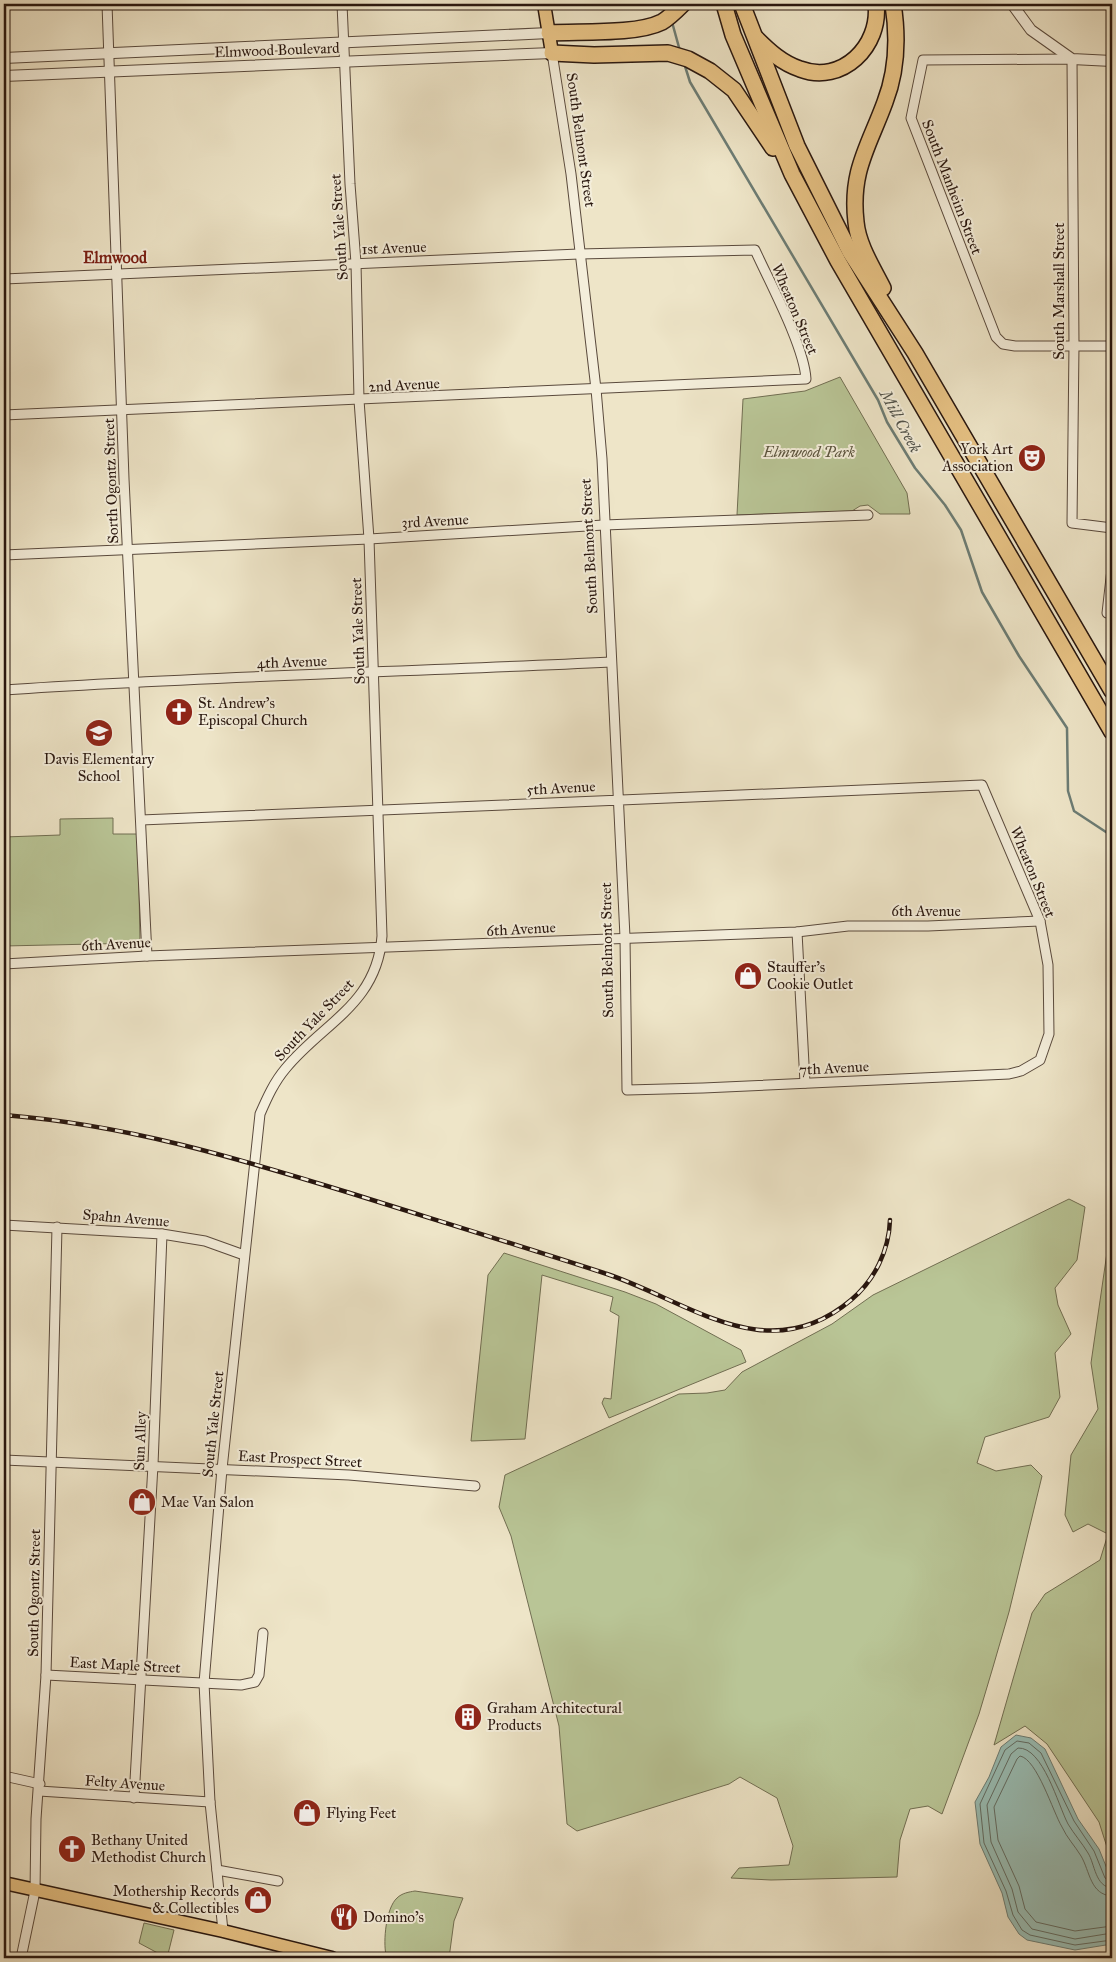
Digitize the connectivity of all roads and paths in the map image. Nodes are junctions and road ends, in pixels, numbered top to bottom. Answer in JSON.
{"nodes":[{"id":1,"x":107,"y":4,"type":"edge"},
{"id":2,"x":342,"y":4,"type":"edge"},
{"id":3,"x":544,"y":4,"type":"edge"},
{"id":4,"x":683,"y":4,"type":"edge"},
{"id":5,"x":724,"y":4,"type":"edge"},
{"id":6,"x":742,"y":4,"type":"edge"},
{"id":7,"x":876,"y":4,"type":"edge"},
{"id":8,"x":893,"y":4,"type":"edge"},
{"id":9,"x":1012,"y":4,"type":"edge"},
{"id":10,"x":751,"y":32,"type":"junction"},
{"id":11,"x":549,"y":33,"type":"junction"},
{"id":12,"x":345,"y":43,"type":"junction"},
{"id":13,"x":109,"y":53,"type":"junction"},
{"id":14,"x":552,"y":53,"type":"junction"},
{"id":15,"x":4,"y":58,"type":"edge"},
{"id":16,"x":1072,"y":59,"type":"junction"},
{"id":17,"x":1112,"y":61,"type":"edge"},
{"id":18,"x":346,"y":62,"type":"junction"},
{"id":19,"x":109,"y":72,"type":"junction"},
{"id":20,"x":4,"y":76,"type":"edge"},
{"id":21,"x":803,"y":196,"type":"junction"},
{"id":22,"x":755,"y":250,"type":"joint"},
{"id":23,"x":579,"y":254,"type":"junction"},
{"id":24,"x":356,"y":263,"type":"junction"},
{"id":25,"x":116,"y":274,"type":"junction"},
{"id":26,"x":4,"y":279,"type":"edge"},
{"id":27,"x":1074,"y":345,"type":"junction"},
{"id":28,"x":1112,"y":346,"type":"edge"},
{"id":29,"x":915,"y":353,"type":"junction"},
{"id":30,"x":806,"y":379,"type":"joint"},
{"id":31,"x":596,"y":389,"type":"junction"},
{"id":32,"x":360,"y":400,"type":"junction"},
{"id":33,"x":122,"y":409,"type":"junction"},
{"id":34,"x":4,"y":415,"type":"edge"},
{"id":35,"x":868,"y":515,"type":"dead end"},
{"id":36,"x":604,"y":525,"type":"junction"},
{"id":37,"x":1112,"y":528,"type":"edge"},
{"id":38,"x":369,"y":539,"type":"junction"},
{"id":39,"x":127,"y":548,"type":"junction"},
{"id":40,"x":4,"y":555,"type":"edge"},
{"id":41,"x":1112,"y":569,"type":"edge"},
{"id":42,"x":1107,"y":613,"type":"dead end"},
{"id":43,"x":611,"y":662,"type":"junction"},
{"id":44,"x":373,"y":674,"type":"junction"},
{"id":45,"x":134,"y":681,"type":"junction"},
{"id":46,"x":4,"y":690,"type":"edge"},
{"id":47,"x":1112,"y":691,"type":"edge"},
{"id":48,"x":1112,"y":732,"type":"edge"},
{"id":49,"x":982,"y":785,"type":"joint"},
{"id":50,"x":619,"y":800,"type":"junction"},
{"id":51,"x":378,"y":811,"type":"junction"},
{"id":52,"x":141,"y":820,"type":"junction"},
{"id":53,"x":1040,"y":921,"type":"junction"},
{"id":54,"x":797,"y":932,"type":"junction"},
{"id":55,"x":625,"y":938,"type":"junction"},
{"id":56,"x":381,"y":948,"type":"junction"},
{"id":57,"x":147,"y":956,"type":"junction"},
{"id":58,"x":4,"y":964,"type":"edge"},
{"id":59,"x":1040,"y":1060,"type":"joint"},
{"id":60,"x":805,"y":1083,"type":"junction"},
{"id":61,"x":626,"y":1090,"type":"joint"},
{"id":62,"x":4,"y":1225,"type":"edge"},
{"id":63,"x":57,"y":1227,"type":"junction"},
{"id":64,"x":162,"y":1234,"type":"junction"},
{"id":65,"x":244,"y":1255,"type":"junction"},
{"id":66,"x":4,"y":1460,"type":"edge"},
{"id":67,"x":51,"y":1462,"type":"junction"},
{"id":68,"x":153,"y":1465,"type":"junction"},
{"id":69,"x":222,"y":1469,"type":"junction"},
{"id":70,"x":475,"y":1486,"type":"dead end"},
{"id":71,"x":263,"y":1633,"type":"dead end"},
{"id":72,"x":46,"y":1675,"type":"junction"},
{"id":73,"x":142,"y":1679,"type":"junction"},
{"id":74,"x":204,"y":1683,"type":"junction"},
{"id":75,"x":4,"y":1776,"type":"edge"},
{"id":76,"x":39,"y":1787,"type":"junction"},
{"id":77,"x":134,"y":1798,"type":"junction"},
{"id":78,"x":210,"y":1802,"type":"junction"},
{"id":79,"x":217,"y":1870,"type":"junction"},
{"id":80,"x":278,"y":1881,"type":"dead end"},
{"id":81,"x":4,"y":1883,"type":"edge"},
{"id":82,"x":34,"y":1891,"type":"junction"},
{"id":83,"x":223,"y":1931,"type":"junction"},
{"id":84,"x":20,"y":1958,"type":"edge"},
{"id":85,"x":332,"y":1958,"type":"edge"}],
"edges":[{"from":1,"to":13,"type":"street","name":"Sorth Ogontz Street"},
{"from":2,"to":12,"type":"street","name":"South Yale Street"},
{"from":3,"to":11,"type":"main road","name":"South Belmont Street"},
{"from":4,"to":11,"type":"highway"},
{"from":5,"to":21,"type":"highway"},
{"from":6,"to":10,"type":"highway"},
{"from":7,"to":10,"type":"highway"},
{"from":8,"to":29,"type":"highway"},
{"from":9,"to":16,"type":"street"},
{"from":10,"to":29,"type":"highway"},
{"from":11,"to":12,"type":"street","name":"Elmwood Boulevard"},
{"from":11,"to":14,"type":"main road","name":"South Belmont Street"},
{"from":12,"to":13,"type":"street","name":"Elmwood Boulevard"},
{"from":12,"to":18,"type":"street","name":"South Yale Street"},
{"from":13,"to":15,"type":"street","name":"Elmwood Boulevard"},
{"from":13,"to":19,"type":"street","name":"Sorth Ogontz Street"},
{"from":14,"to":18,"type":"street","name":"Elmwood Boulevard"},
{"from":14,"to":21,"type":"highway"},
{"from":14,"to":23,"type":"street","name":"South Belmont Street"},
{"from":16,"to":17,"type":"street"},
{"from":16,"to":27,"type":"street","name":"South Marshall Street"},
{"from":16,"to":27,"type":"street","name":"South Manheim Street"},
{"from":18,"to":19,"type":"street","name":"Elmwood Boulevard"},
{"from":18,"to":24,"type":"street","name":"South Yale Street"},
{"from":19,"to":20,"type":"street","name":"Elmwood Boulevard"},
{"from":19,"to":25,"type":"street","name":"Sorth Ogontz Street"},
{"from":21,"to":48,"type":"highway"},
{"from":22,"to":23,"type":"street","name":"1st Avenue"},
{"from":22,"to":30,"type":"street","name":"Wheaton Street"},
{"from":23,"to":24,"type":"street","name":"1st Avenue"},
{"from":23,"to":31,"type":"street","name":"South Belmont Street"},
{"from":24,"to":25,"type":"street","name":"1st Avenue"},
{"from":24,"to":32,"type":"street","name":"South Yale Street"},
{"from":25,"to":26,"type":"street","name":"1st Avenue"},
{"from":25,"to":33,"type":"street","name":"Sorth Ogontz Street"},
{"from":27,"to":28,"type":"street"},
{"from":27,"to":37,"type":"street","name":"South Marshall Street"},
{"from":29,"to":47,"type":"highway"},
{"from":30,"to":31,"type":"street","name":"2nd Avenue"},
{"from":31,"to":32,"type":"street","name":"2nd Avenue"},
{"from":31,"to":36,"type":"street","name":"South Belmont Street"},
{"from":32,"to":33,"type":"street","name":"2nd Avenue"},
{"from":32,"to":38,"type":"street","name":"South Yale Street"},
{"from":33,"to":34,"type":"street","name":"2nd Avenue"},
{"from":33,"to":39,"type":"street","name":"Sorth Ogontz Street"},
{"from":35,"to":36,"type":"street","name":"3rd Avenue"},
{"from":36,"to":38,"type":"street","name":"3rd Avenue"},
{"from":36,"to":43,"type":"street","name":"South Belmont Street"},
{"from":38,"to":39,"type":"street","name":"3rd Avenue"},
{"from":38,"to":44,"type":"street","name":"South Yale Street"},
{"from":39,"to":40,"type":"street","name":"3rd Avenue"},
{"from":39,"to":45,"type":"street","name":"Sorth Ogontz Street"},
{"from":41,"to":42,"type":"street"},
{"from":43,"to":44,"type":"street","name":"4th Avenue"},
{"from":43,"to":50,"type":"street","name":"South Belmont Street"},
{"from":44,"to":45,"type":"street","name":"4th Avenue"},
{"from":44,"to":51,"type":"street","name":"South Yale Street"},
{"from":45,"to":46,"type":"street","name":"4th Avenue"},
{"from":45,"to":52,"type":"street","name":"Sorth Ogontz Street"},
{"from":49,"to":50,"type":"street","name":"5th Avenue"},
{"from":49,"to":53,"type":"street","name":"Wheaton Street"},
{"from":50,"to":51,"type":"street","name":"5th Avenue"},
{"from":50,"to":55,"type":"street","name":"South Belmont Street"},
{"from":51,"to":52,"type":"street","name":"5th Avenue"},
{"from":51,"to":56,"type":"street","name":"South Yale Street"},
{"from":52,"to":57,"type":"street","name":"Sorth Ogontz Street"},
{"from":53,"to":54,"type":"street","name":"6th Avenue"},
{"from":53,"to":59,"type":"street","name":"Wheaton Street"},
{"from":54,"to":55,"type":"street","name":"6th Avenue"},
{"from":54,"to":60,"type":"street"},
{"from":55,"to":56,"type":"street","name":"6th Avenue"},
{"from":55,"to":61,"type":"street","name":"South Belmont Street"},
{"from":56,"to":57,"type":"street","name":"6th Avenue"},
{"from":56,"to":65,"type":"street","name":"South Yale Street"},
{"from":57,"to":58,"type":"street","name":"6th Avenue"},
{"from":59,"to":60,"type":"street","name":"7th Avenue"},
{"from":60,"to":61,"type":"street","name":"7th Avenue"},
{"from":62,"to":63,"type":"street","name":"Spahn Avenue"},
{"from":63,"to":64,"type":"street","name":"Spahn Avenue"},
{"from":63,"to":67,"type":"street","name":"South Ogontz Street"},
{"from":64,"to":65,"type":"street","name":"Spahn Avenue"},
{"from":64,"to":68,"type":"street","name":"Sun Alley"},
{"from":65,"to":69,"type":"street","name":"South Yale Street"},
{"from":66,"to":67,"type":"street","name":"East Prospect Street"},
{"from":67,"to":68,"type":"street","name":"East Prospect Street"},
{"from":67,"to":72,"type":"street","name":"South Ogontz Street"},
{"from":68,"to":69,"type":"street","name":"East Prospect Street"},
{"from":68,"to":73,"type":"street","name":"Sun Alley"},
{"from":69,"to":70,"type":"street","name":"East Prospect Street"},
{"from":69,"to":74,"type":"street","name":"South Yale Street"},
{"from":71,"to":74,"type":"street","name":"East Maple Street"},
{"from":72,"to":73,"type":"street","name":"East Maple Street"},
{"from":72,"to":76,"type":"street","name":"South Ogontz Street"},
{"from":73,"to":74,"type":"street","name":"East Maple Street"},
{"from":73,"to":77,"type":"street","name":"Sun Alley"},
{"from":74,"to":78,"type":"street","name":"South Yale Street"},
{"from":75,"to":76,"type":"street","name":"Felty Avenue"},
{"from":76,"to":77,"type":"street","name":"Felty Avenue"},
{"from":76,"to":82,"type":"street","name":"South Ogontz Street"},
{"from":77,"to":78,"type":"street","name":"Felty Avenue"},
{"from":78,"to":79,"type":"street","name":"South Yale Street"},
{"from":79,"to":80,"type":"street"},
{"from":79,"to":83,"type":"street","name":"South Yale Street"},
{"from":81,"to":82,"type":"main road"},
{"from":82,"to":83,"type":"main road"},
{"from":82,"to":84,"type":"street","name":"South Ogontz Street"},
{"from":83,"to":85,"type":"main road"}]}
